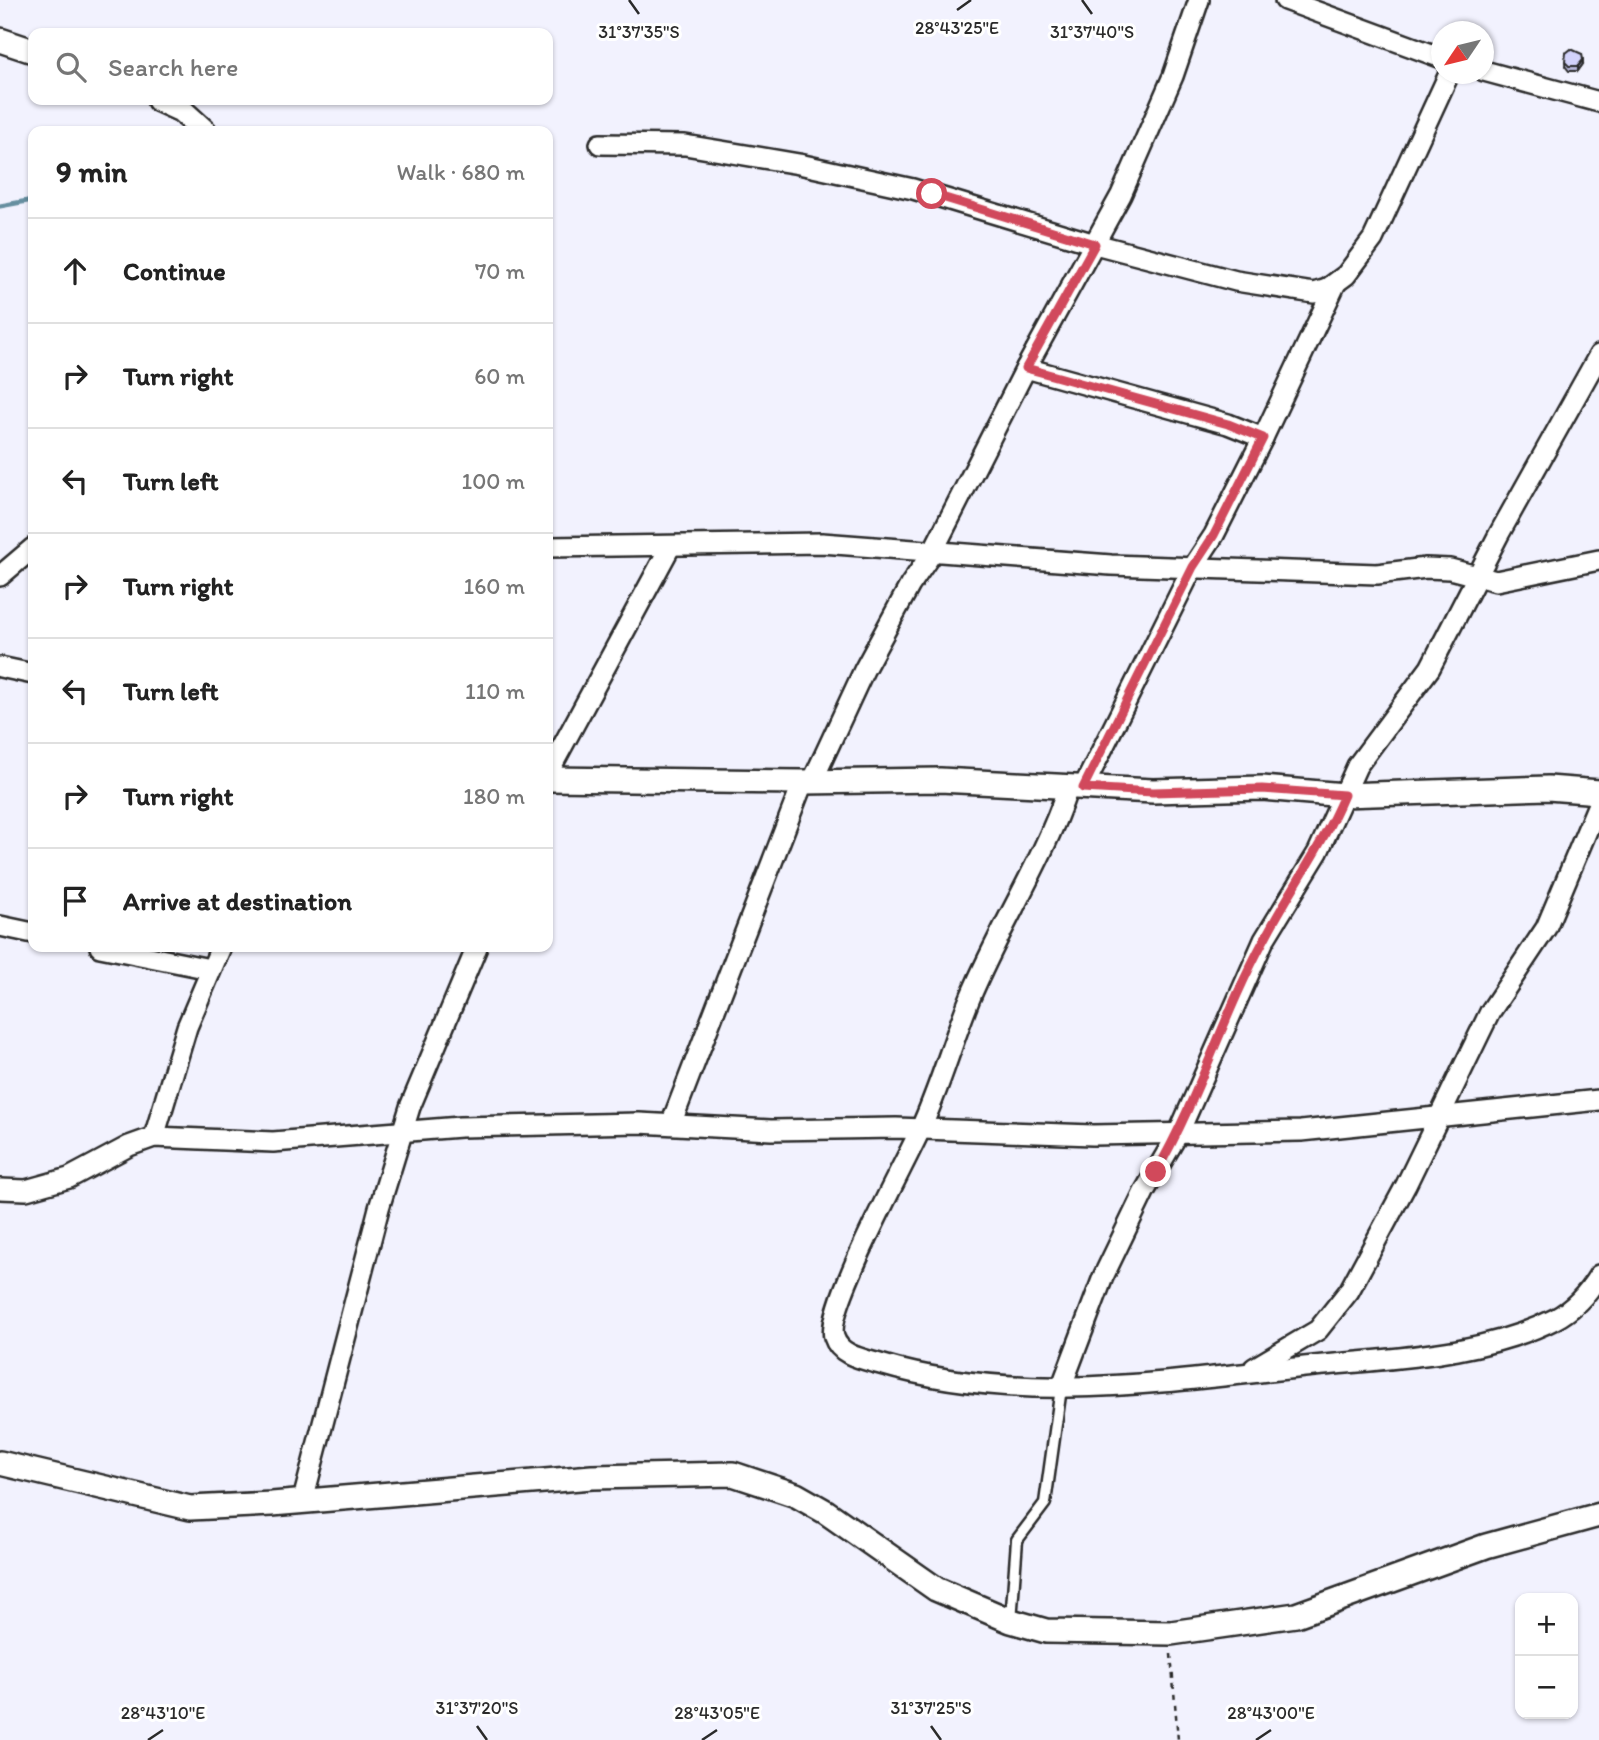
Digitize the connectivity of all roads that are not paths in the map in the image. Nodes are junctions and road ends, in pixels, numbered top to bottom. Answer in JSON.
{"nodes":[{"id":1,"x":1199,"y":0,"type":"edge"},
{"id":2,"x":1285,"y":0,"type":"edge"},
{"id":3,"x":0,"y":40,"type":"edge"},
{"id":4,"x":28,"y":49,"type":"edge"},
{"id":5,"x":1431,"y":54,"type":"edge"},
{"id":6,"x":1494,"y":74,"type":"edge"},
{"id":7,"x":1444,"y":84,"type":"edge"},
{"id":8,"x":1599,"y":102,"type":"edge"},
{"id":9,"x":170,"y":105,"type":"edge"},
{"id":10,"x":199,"y":126,"type":"edge"},
{"id":11,"x":600,"y":144,"type":"dead end"},
{"id":12,"x":1095,"y":244,"type":"junction"},
{"id":13,"x":1336,"y":283,"type":"junction"},
{"id":14,"x":1599,"y":355,"type":"edge"},
{"id":15,"x":1026,"y":368,"type":"junction"},
{"id":16,"x":1263,"y":438,"type":"junction"},
{"id":17,"x":553,"y":547,"type":"edge"},
{"id":18,"x":670,"y":547,"type":"junction"},
{"id":19,"x":28,"y":552,"type":"edge"},
{"id":20,"x":932,"y":553,"type":"junction"},
{"id":21,"x":1599,"y":560,"type":"edge"},
{"id":22,"x":1193,"y":567,"type":"junction"},
{"id":23,"x":0,"y":576,"type":"edge"},
{"id":24,"x":1475,"y":578,"type":"junction"},
{"id":25,"x":0,"y":667,"type":"edge"},
{"id":26,"x":28,"y":673,"type":"edge"},
{"id":27,"x":553,"y":764,"type":"edge"},
{"id":28,"x":553,"y":779,"type":"edge"},
{"id":29,"x":807,"y":782,"type":"junction"},
{"id":30,"x":1076,"y":788,"type":"junction"},
{"id":31,"x":1599,"y":792,"type":"edge"},
{"id":32,"x":1344,"y":795,"type":"junction"},
{"id":33,"x":1599,"y":802,"type":"edge"},
{"id":34,"x":0,"y":926,"type":"edge"},
{"id":35,"x":28,"y":932,"type":"edge"},
{"id":36,"x":125,"y":952,"type":"edge"},
{"id":37,"x":219,"y":952,"type":"edge"},
{"id":38,"x":475,"y":952,"type":"edge"},
{"id":39,"x":211,"y":969,"type":"junction"},
{"id":40,"x":1599,"y":1100,"type":"edge"},
{"id":41,"x":1439,"y":1118,"type":"junction"},
{"id":42,"x":671,"y":1124,"type":"junction"},
{"id":43,"x":921,"y":1128,"type":"junction"},
{"id":44,"x":1179,"y":1132,"type":"junction"},
{"id":45,"x":402,"y":1134,"type":"junction"},
{"id":46,"x":154,"y":1137,"type":"junction"},
{"id":47,"x":0,"y":1189,"type":"edge"},
{"id":48,"x":1599,"y":1275,"type":"edge"},
{"id":49,"x":1244,"y":1373,"type":"junction"},
{"id":50,"x":1061,"y":1388,"type":"junction"},
{"id":51,"x":0,"y":1463,"type":"edge"},
{"id":52,"x":303,"y":1500,"type":"junction"},
{"id":53,"x":1599,"y":1515,"type":"edge"},
{"id":54,"x":1011,"y":1622,"type":"junction"}],
"edges":[{"from":1,"to":12,"type":"street"},
{"from":2,"to":5,"type":"street"},
{"from":3,"to":4,"type":"street"},
{"from":6,"to":8,"type":"street"},
{"from":7,"to":13,"type":"street"},
{"from":9,"to":10,"type":"street"},
{"from":11,"to":12,"type":"street"},
{"from":12,"to":13,"type":"street"},
{"from":12,"to":15,"type":"street"},
{"from":13,"to":16,"type":"street"},
{"from":14,"to":24,"type":"street"},
{"from":15,"to":16,"type":"street"},
{"from":15,"to":20,"type":"street"},
{"from":16,"to":22,"type":"street"},
{"from":17,"to":18,"type":"street"},
{"from":18,"to":20,"type":"street"},
{"from":18,"to":27,"type":"street"},
{"from":19,"to":23,"type":"street"},
{"from":20,"to":22,"type":"street"},
{"from":20,"to":29,"type":"street"},
{"from":21,"to":24,"type":"street"},
{"from":22,"to":24,"type":"street"},
{"from":22,"to":30,"type":"street"},
{"from":24,"to":32,"type":"street"},
{"from":25,"to":26,"type":"street"},
{"from":28,"to":29,"type":"street"},
{"from":29,"to":30,"type":"street"},
{"from":29,"to":42,"type":"street"},
{"from":30,"to":32,"type":"street"},
{"from":30,"to":43,"type":"street"},
{"from":31,"to":32,"type":"street"},
{"from":32,"to":44,"type":"street"},
{"from":33,"to":41,"type":"street"},
{"from":34,"to":35,"type":"street"},
{"from":36,"to":39,"type":"street"},
{"from":37,"to":39,"type":"street"},
{"from":38,"to":45,"type":"street"},
{"from":39,"to":46,"type":"street"},
{"from":40,"to":41,"type":"street"},
{"from":41,"to":44,"type":"street"},
{"from":41,"to":49,"type":"street"},
{"from":42,"to":43,"type":"street"},
{"from":42,"to":45,"type":"street"},
{"from":43,"to":44,"type":"street"},
{"from":43,"to":50,"type":"street"},
{"from":44,"to":50,"type":"street"},
{"from":45,"to":46,"type":"street"},
{"from":45,"to":52,"type":"street"},
{"from":46,"to":47,"type":"street"},
{"from":48,"to":49,"type":"street"},
{"from":49,"to":50,"type":"street"},
{"from":50,"to":54,"type":"lane"},
{"from":51,"to":52,"type":"street"},
{"from":52,"to":54,"type":"street"},
{"from":53,"to":54,"type":"street"}]}
